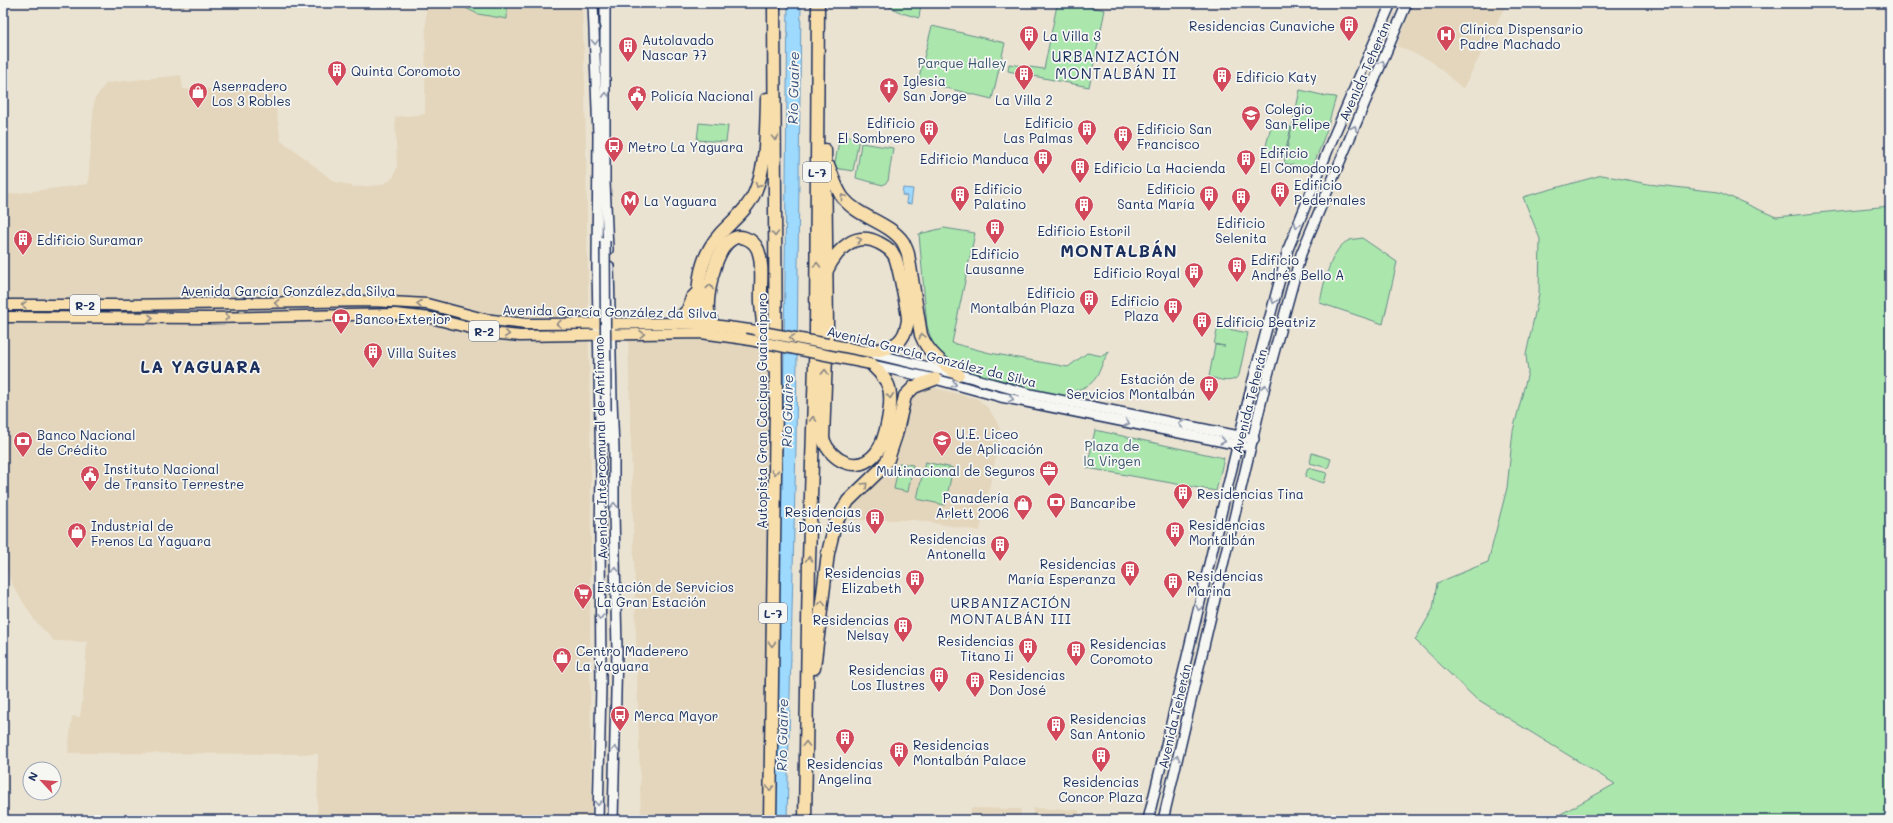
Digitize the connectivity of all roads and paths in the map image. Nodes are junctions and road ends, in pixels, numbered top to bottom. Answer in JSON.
{"nodes":[{"id":1,"x":593,"y":3,"type":"edge"},
{"id":2,"x":605,"y":3,"type":"edge"},
{"id":3,"x":774,"y":3,"type":"edge"},
{"id":4,"x":1391,"y":3,"type":"edge"},
{"id":5,"x":1407,"y":3,"type":"edge"},
{"id":6,"x":818,"y":7,"type":"edge"},
{"id":7,"x":774,"y":28,"type":"junction"},
{"id":8,"x":825,"y":153,"type":"junction"},
{"id":9,"x":602,"y":181,"type":"junction"},
{"id":10,"x":826,"y":272,"type":"junction"},
{"id":11,"x":697,"y":294,"type":"junction"},
{"id":12,"x":3,"y":305,"type":"edge"},
{"id":13,"x":3,"y":318,"type":"edge"},
{"id":14,"x":598,"y":323,"type":"junction"},
{"id":15,"x":612,"y":323,"type":"junction"},
{"id":16,"x":675,"y":323,"type":"junction"},
{"id":17,"x":713,"y":325,"type":"junction"},
{"id":18,"x":699,"y":328,"type":"junction"},
{"id":19,"x":816,"y":332,"type":"junction"},
{"id":20,"x":612,"y":334,"type":"junction"},
{"id":21,"x":745,"y":334,"type":"junction"},
{"id":22,"x":598,"y":335,"type":"junction"},
{"id":23,"x":867,"y":352,"type":"junction"},
{"id":24,"x":871,"y":364,"type":"junction"},
{"id":25,"x":958,"y":374,"type":"junction"},
{"id":26,"x":935,"y":379,"type":"junction"},
{"id":27,"x":776,"y":405,"type":"junction"},
{"id":28,"x":606,"y":411,"type":"junction"},
{"id":29,"x":1241,"y":435,"type":"junction"},
{"id":30,"x":1252,"y":443,"type":"junction"},
{"id":31,"x":1238,"y":445,"type":"junction"},
{"id":32,"x":614,"y":474,"type":"junction"},
{"id":33,"x":601,"y":475,"type":"junction"},
{"id":34,"x":806,"y":710,"type":"junction"},
{"id":35,"x":598,"y":820,"type":"edge"},
{"id":36,"x":613,"y":820,"type":"edge"},
{"id":37,"x":770,"y":820,"type":"edge"},
{"id":38,"x":806,"y":820,"type":"edge"},
{"id":39,"x":1148,"y":820,"type":"edge"},
{"id":40,"x":1163,"y":820,"type":"edge"}],
"edges":[{"from":1,"to":9,"type":"main road","name":"Avenida Intercomunal de Antímano","one_way":true},
{"from":9,"to":2,"type":"main road","name":"Avenida Intercomunal de Antímano","one_way":true},
{"from":3,"to":7,"type":"highway","name":"Autopista Gran Cacique Guaicaipuro","number":"L-7"},
{"from":4,"to":29,"type":"main road","name":"Avenida Teherán","one_way":true},
{"from":30,"to":5,"type":"main road","name":"Avenida Teherán","one_way":true},
{"from":6,"to":8,"type":"highway"},
{"from":19,"to":6,"type":"highway","number":"L-7","one_way":true},
{"from":7,"to":11,"type":"highway","one_way":true},
{"from":7,"to":27,"type":"highway","name":"Autopista Gran Cacique Guaicaipuro","number":"L-7","one_way":true},
{"from":8,"to":10,"type":"highway"},
{"from":25,"to":8,"type":"highway","one_way":true},
{"from":9,"to":14,"type":"main road","name":"Avenida Intercomunal de Antímano"},
{"from":9,"to":15,"type":"main road","name":"Avenida Intercomunal de Antímano"},
{"from":9,"to":28,"type":"main road","bridge":true},
{"from":10,"to":19,"type":"highway"},
{"from":10,"to":23,"type":"highway","one_way":true},
{"from":24,"to":10,"type":"highway","one_way":true},
{"from":11,"to":16,"type":"highway"},
{"from":11,"to":18,"type":"highway"},
{"from":14,"to":12,"type":"main road","name":"Avenida García González da Silva","number":"R-2","one_way":true},
{"from":13,"to":22,"type":"main road","name":"Avenida García González da Silva","number":"R-2","one_way":true},
{"from":14,"to":15,"type":"main road","name":"Avenida García González da Silva","number":"R-2"},
{"from":14,"to":22,"type":"main road","name":"Avenida Intercomunal de Antímano"},
{"from":15,"to":16,"type":"main road","name":"Avenida García González da Silva","number":"R-2"},
{"from":15,"to":20,"type":"main road","name":"Avenida Intercomunal de Antímano"},
{"from":16,"to":18,"type":"main road","name":"Avenida García González da Silva","number":"R-2"},
{"from":17,"to":18,"type":"main road","name":"Avenida García González da Silva","number":"R-2"},
{"from":17,"to":21,"type":"main road","name":"Avenida García González da Silva","number":"R-2"},
{"from":17,"to":27,"type":"highway","one_way":true},
{"from":20,"to":18,"type":"main road","name":"Avenida García González da Silva","number":"R-2","one_way":true},
{"from":18,"to":21,"type":"main road","name":"Avenida García González da Silva","number":"R-2"},
{"from":34,"to":19,"type":"highway","number":"L-7","one_way":true},
{"from":20,"to":22,"type":"main road","name":"Avenida García González da Silva","number":"R-2"},
{"from":20,"to":32,"type":"main road","name":"Avenida Intercomunal de Antímano"},
{"from":23,"to":21,"type":"main road","name":"Avenida García González da Silva","number":"R-2","one_way":true,"bridge":true},
{"from":21,"to":24,"type":"main road","name":"Avenida García González da Silva","number":"R-2","bridge":true},
{"from":22,"to":33,"type":"main road","name":"Avenida Intercomunal de Antímano"},
{"from":23,"to":25,"type":"main road","name":"Avenida García González da Silva","number":"R-2"},
{"from":24,"to":26,"type":"main road","name":"Avenida García González da Silva","number":"R-2"},
{"from":29,"to":25,"type":"main road","name":"Avenida García González da Silva","number":"R-2","one_way":true},
{"from":26,"to":31,"type":"main road","name":"Avenida García González da Silva","number":"R-2","one_way":true},
{"from":34,"to":26,"type":"highway","one_way":true},
{"from":27,"to":37,"type":"highway","name":"Autopista Gran Cacique Guaicaipuro","number":"L-7","one_way":true},
{"from":28,"to":32,"type":"main road"},
{"from":28,"to":33,"type":"main road"},
{"from":29,"to":30,"type":"main road","name":"Avenida García González da Silva","number":"R-2"},
{"from":29,"to":31,"type":"main road","name":"Avenida Teherán"},
{"from":30,"to":31,"type":"main road","name":"Avenida García González da Silva","number":"R-2"},
{"from":40,"to":30,"type":"main road","name":"Avenida Teherán","one_way":true},
{"from":31,"to":39,"type":"main road","name":"Avenida Teherán","one_way":true},
{"from":36,"to":32,"type":"main road","name":"Avenida Intercomunal de Antímano","one_way":true},
{"from":33,"to":35,"type":"main road","name":"Avenida Intercomunal de Antímano","one_way":true},
{"from":38,"to":34,"type":"highway","number":"L-7","one_way":true}]}
